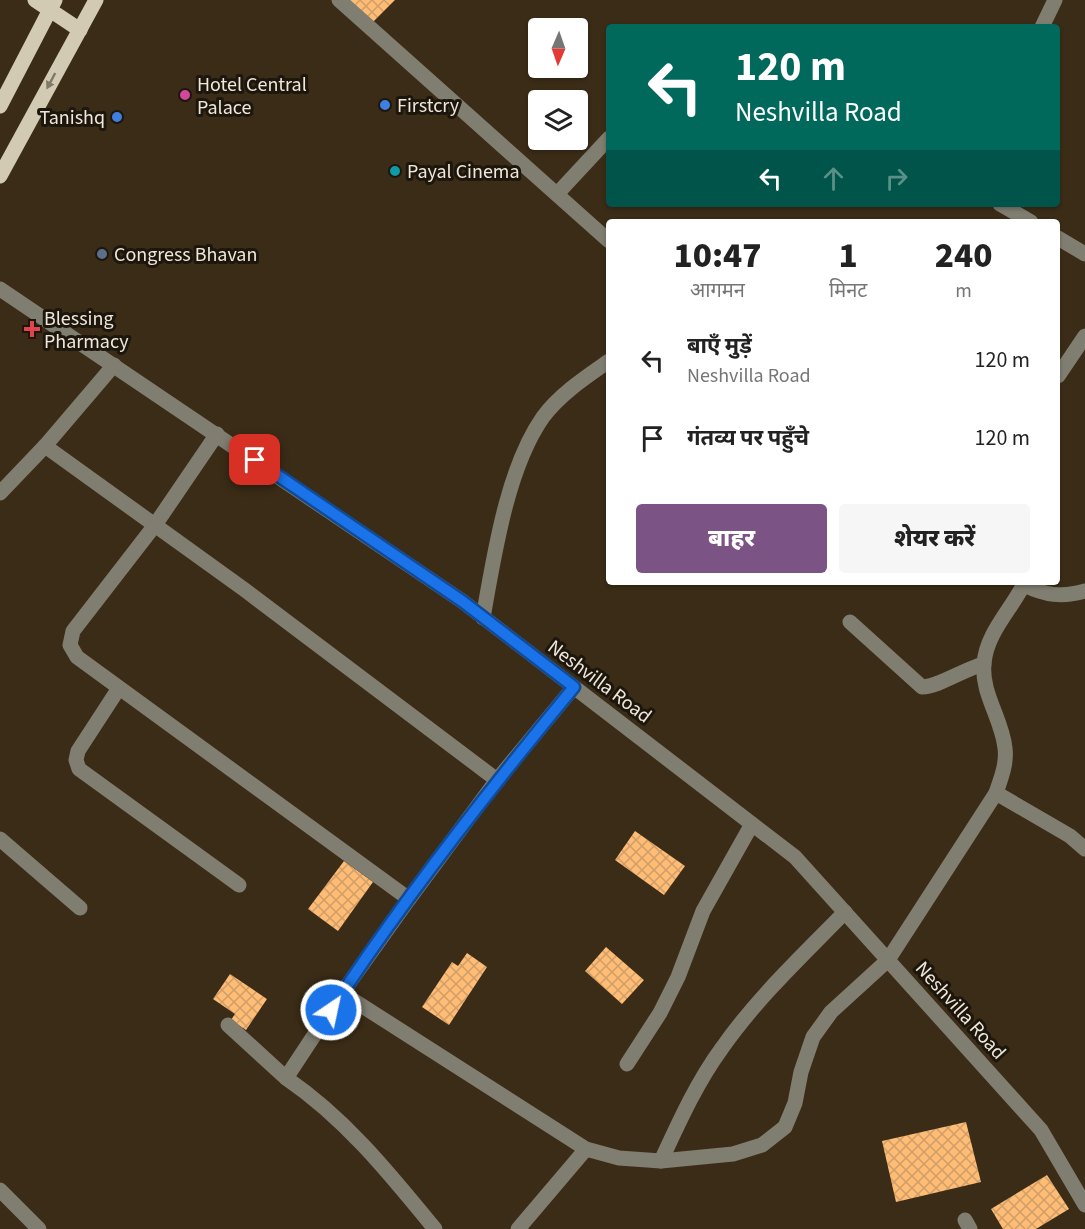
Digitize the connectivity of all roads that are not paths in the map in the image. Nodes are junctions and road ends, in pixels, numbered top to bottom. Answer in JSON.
{"nodes":[{"id":1,"x":35,"y":0,"type":"edge"},
{"id":2,"x":96,"y":0,"type":"edge"},
{"id":3,"x":339,"y":0,"type":"edge"},
{"id":4,"x":1055,"y":0,"type":"edge"},
{"id":5,"x":52,"y":5,"type":"edge"},
{"id":6,"x":1043,"y":24,"type":"edge"},
{"id":7,"x":80,"y":30,"type":"junction"},
{"id":8,"x":0,"y":106,"type":"edge"},
{"id":9,"x":606,"y":141,"type":"edge"},
{"id":10,"x":0,"y":176,"type":"edge"},
{"id":11,"x":557,"y":194,"type":"junction"},
{"id":12,"x":1005,"y":207,"type":"edge"},
{"id":13,"x":1026,"y":219,"type":"edge"},
{"id":14,"x":606,"y":238,"type":"edge"},
{"id":15,"x":1060,"y":239,"type":"edge"},
{"id":16,"x":1085,"y":254,"type":"edge"},
{"id":17,"x":0,"y":289,"type":"edge"},
{"id":18,"x":1085,"y":336,"type":"edge"},
{"id":19,"x":606,"y":363,"type":"edge"},
{"id":20,"x":114,"y":365,"type":"junction"},
{"id":21,"x":1060,"y":373,"type":"edge"},
{"id":22,"x":217,"y":434,"type":"junction"},
{"id":23,"x":45,"y":446,"type":"junction"},
{"id":24,"x":0,"y":493,"type":"edge"},
{"id":25,"x":155,"y":525,"type":"junction"},
{"id":26,"x":1023,"y":585,"type":"edge"},
{"id":27,"x":1027,"y":585,"type":"edge"},
{"id":28,"x":1085,"y":591,"type":"edge"},
{"id":29,"x":483,"y":618,"type":"junction"},
{"id":30,"x":850,"y":622,"type":"dead end"},
{"id":31,"x":984,"y":664,"type":"junction"},
{"id":32,"x":574,"y":687,"type":"junction"},
{"id":33,"x":119,"y":688,"type":"junction"},
{"id":34,"x":497,"y":780,"type":"junction"},
{"id":35,"x":996,"y":793,"type":"junction"},
{"id":36,"x":752,"y":824,"type":"junction"},
{"id":37,"x":0,"y":839,"type":"edge"},
{"id":38,"x":1085,"y":849,"type":"edge"},
{"id":39,"x":239,"y":885,"type":"dead end"},
{"id":40,"x":409,"y":898,"type":"junction"},
{"id":41,"x":80,"y":908,"type":"dead end"},
{"id":42,"x":845,"y":912,"type":"junction"},
{"id":43,"x":888,"y":960,"type":"junction"},
{"id":44,"x":342,"y":993,"type":"junction"},
{"id":45,"x":228,"y":1025,"type":"dead end"},
{"id":46,"x":627,"y":1064,"type":"dead end"},
{"id":47,"x":286,"y":1078,"type":"junction"},
{"id":48,"x":586,"y":1149,"type":"junction"},
{"id":49,"x":662,"y":1161,"type":"junction"},
{"id":50,"x":0,"y":1190,"type":"edge"},
{"id":51,"x":1085,"y":1205,"type":"edge"},
{"id":52,"x":39,"y":1229,"type":"edge"},
{"id":53,"x":435,"y":1229,"type":"edge"},
{"id":54,"x":518,"y":1229,"type":"edge"}],
"edges":[{"from":1,"to":5,"type":"main road"},
{"from":2,"to":7,"type":"main road"},
{"from":3,"to":11,"type":"street"},
{"from":4,"to":6,"type":"street"},
{"from":5,"to":7,"type":"main road"},
{"from":5,"to":8,"type":"main road"},
{"from":7,"to":10,"type":"main road","one_way":true},
{"from":9,"to":11,"type":"street"},
{"from":11,"to":14,"type":"street"},
{"from":12,"to":13,"type":"street"},
{"from":15,"to":16,"type":"street"},
{"from":17,"to":20,"type":"street","name":"Neshvilla Road"},
{"from":18,"to":21,"type":"street"},
{"from":19,"to":29,"type":"street"},
{"from":20,"to":22,"type":"street","name":"Neshvilla Road"},
{"from":20,"to":23,"type":"street"},
{"from":22,"to":25,"type":"street"},
{"from":22,"to":29,"type":"street","name":"Neshvilla Road"},
{"from":23,"to":24,"type":"street"},
{"from":23,"to":25,"type":"street"},
{"from":25,"to":33,"type":"street"},
{"from":25,"to":34,"type":"street"},
{"from":26,"to":31,"type":"street"},
{"from":27,"to":28,"type":"street"},
{"from":29,"to":32,"type":"street","name":"Neshvilla Road"},
{"from":30,"to":31,"type":"street"},
{"from":31,"to":35,"type":"street"},
{"from":32,"to":34,"type":"street"},
{"from":32,"to":36,"type":"street","name":"Neshvilla Road"},
{"from":33,"to":39,"type":"street"},
{"from":33,"to":40,"type":"street"},
{"from":34,"to":40,"type":"street"},
{"from":35,"to":38,"type":"street"},
{"from":35,"to":43,"type":"street"},
{"from":36,"to":42,"type":"street","name":"Neshvilla Road"},
{"from":36,"to":46,"type":"street"},
{"from":37,"to":41,"type":"street"},
{"from":40,"to":44,"type":"street"},
{"from":42,"to":43,"type":"street","name":"Neshvilla Road"},
{"from":42,"to":49,"type":"street"},
{"from":43,"to":49,"type":"street"},
{"from":43,"to":51,"type":"street","name":"Neshvilla Road"},
{"from":44,"to":47,"type":"street"},
{"from":44,"to":48,"type":"street"},
{"from":45,"to":47,"type":"street"},
{"from":47,"to":53,"type":"street"},
{"from":48,"to":49,"type":"street"},
{"from":48,"to":54,"type":"street"},
{"from":50,"to":52,"type":"street"}]}
